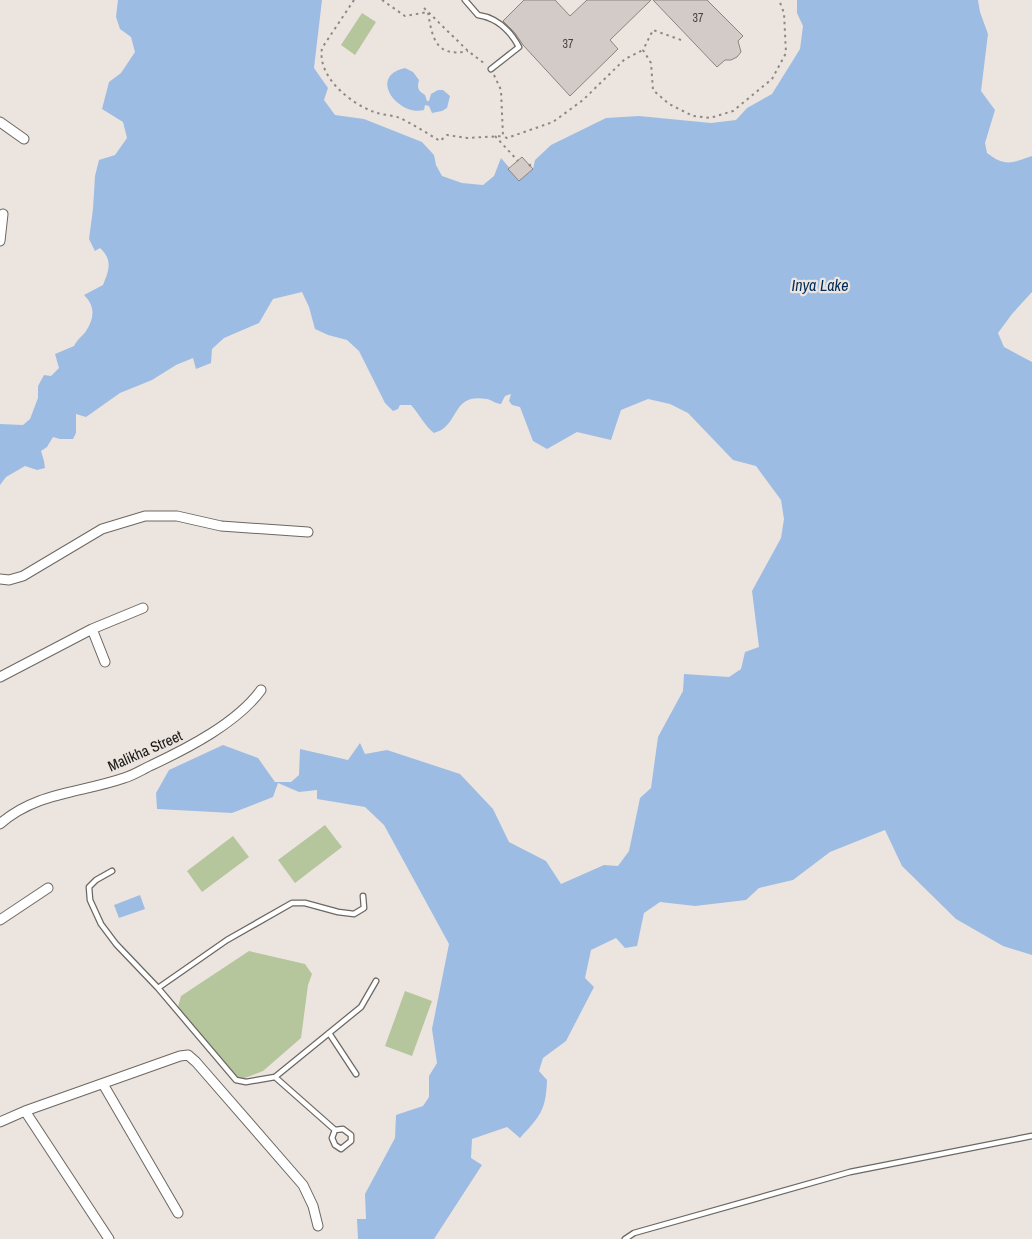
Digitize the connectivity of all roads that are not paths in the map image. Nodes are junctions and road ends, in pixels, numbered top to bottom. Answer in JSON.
{"nodes":[{"id":1,"x":466,"y":0,"type":"edge"},
{"id":2,"x":491,"y":69,"type":"road end"},
{"id":3,"x":0,"y":122,"type":"edge"},
{"id":4,"x":24,"y":139,"type":"dead end"},
{"id":5,"x":3,"y":214,"type":"dead end"},
{"id":6,"x":0,"y":241,"type":"edge"},
{"id":7,"x":308,"y":532,"type":"dead end"},
{"id":8,"x":0,"y":579,"type":"edge"},
{"id":9,"x":143,"y":608,"type":"dead end"},
{"id":10,"x":92,"y":629,"type":"junction"},
{"id":11,"x":105,"y":662,"type":"dead end"},
{"id":12,"x":0,"y":677,"type":"edge"},
{"id":13,"x":261,"y":690,"type":"dead end"},
{"id":14,"x":0,"y":824,"type":"edge"},
{"id":15,"x":112,"y":872,"type":"dead end"},
{"id":16,"x":48,"y":888,"type":"dead end"},
{"id":17,"x":363,"y":896,"type":"dead end"},
{"id":18,"x":0,"y":920,"type":"edge"},
{"id":19,"x":376,"y":981,"type":"dead end"},
{"id":20,"x":158,"y":988,"type":"junction"},
{"id":21,"x":329,"y":1033,"type":"junction"},
{"id":22,"x":356,"y":1074,"type":"dead end"},
{"id":23,"x":274,"y":1077,"type":"junction"},
{"id":24,"x":103,"y":1084,"type":"junction"},
{"id":25,"x":25,"y":1111,"type":"junction"},
{"id":26,"x":0,"y":1122,"type":"edge"},
{"id":27,"x":335,"y":1130,"type":"junction"},
{"id":28,"x":1032,"y":1136,"type":"edge"},
{"id":29,"x":178,"y":1213,"type":"dead end"},
{"id":30,"x":318,"y":1226,"type":"dead end"},
{"id":31,"x":109,"y":1239,"type":"edge"},
{"id":32,"x":625,"y":1239,"type":"edge"}],
"edges":[{"from":1,"to":2,"type":"lane"},
{"from":3,"to":4,"type":"street"},
{"from":5,"to":6,"type":"street"},
{"from":7,"to":8,"type":"street"},
{"from":9,"to":10,"type":"street"},
{"from":10,"to":11,"type":"street"},
{"from":10,"to":12,"type":"street"},
{"from":13,"to":14,"type":"street","name":"Malikha Street"},
{"from":15,"to":20,"type":"lane"},
{"from":16,"to":18,"type":"street"},
{"from":17,"to":20,"type":"lane"},
{"from":19,"to":21,"type":"lane"},
{"from":20,"to":23,"type":"lane"},
{"from":21,"to":22,"type":"lane"},
{"from":21,"to":23,"type":"lane"},
{"from":23,"to":27,"type":"lane"},
{"from":24,"to":25,"type":"street"},
{"from":24,"to":29,"type":"street"},
{"from":24,"to":30,"type":"street"},
{"from":25,"to":26,"type":"street"},
{"from":25,"to":31,"type":"street"},
{"from":27,"to":27,"type":"lane"},
{"from":28,"to":32,"type":"lane"}]}
